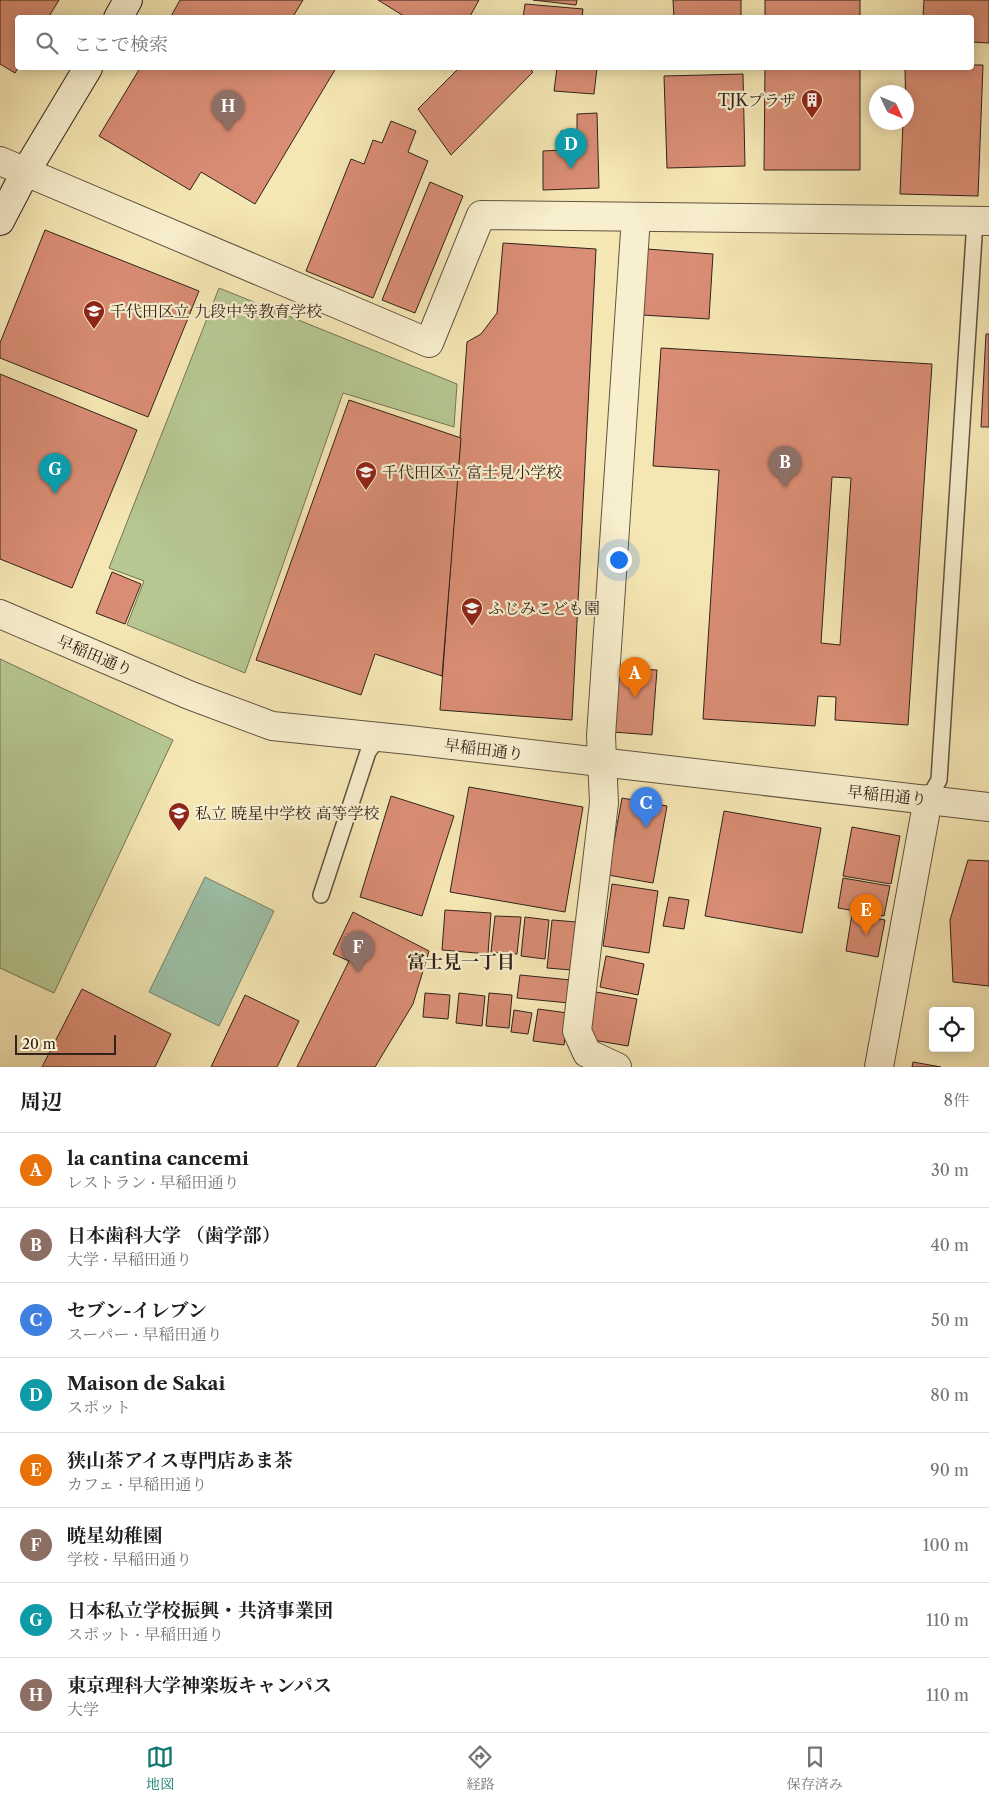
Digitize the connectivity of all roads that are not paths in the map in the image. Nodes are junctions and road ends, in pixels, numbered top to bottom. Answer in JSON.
{"nodes":[{"id":1,"x":128,"y":0,"type":"edge"},
{"id":2,"x":120,"y":15,"type":"edge"},
{"id":3,"x":87,"y":70,"type":"edge"},
{"id":4,"x":0,"y":161,"type":"edge"},
{"id":5,"x":25,"y":173,"type":"junction"},
{"id":6,"x":636,"y":217,"type":"junction"},
{"id":7,"x":0,"y":221,"type":"edge"},
{"id":8,"x":982,"y":221,"type":"edge"},
{"id":9,"x":0,"y":614,"type":"edge"},
{"id":10,"x":379,"y":737,"type":"junction"},
{"id":11,"x":603,"y":764,"type":"junction"},
{"id":12,"x":928,"y":799,"type":"junction"},
{"id":13,"x":989,"y":807,"type":"edge"},
{"id":14,"x":321,"y":895,"type":"dead end"},
{"id":15,"x":617,"y":1067,"type":"edge"},
{"id":16,"x":880,"y":1067,"type":"edge"}],
"edges":[{"from":1,"to":2,"type":"street"},
{"from":3,"to":5,"type":"street"},
{"from":4,"to":5,"type":"street"},
{"from":5,"to":6,"type":"street"},
{"from":5,"to":7,"type":"street"},
{"from":6,"to":8,"type":"street"},
{"from":6,"to":11,"type":"street"},
{"from":8,"to":12,"type":"lane"},
{"from":9,"to":10,"type":"street","name":"早稲田通り"},
{"from":10,"to":11,"type":"street","name":"早稲田通り"},
{"from":10,"to":14,"type":"lane"},
{"from":11,"to":12,"type":"street","name":"早稲田通り"},
{"from":11,"to":15,"type":"street"},
{"from":12,"to":13,"type":"street","name":"早稲田通り"},
{"from":12,"to":16,"type":"street"}]}
